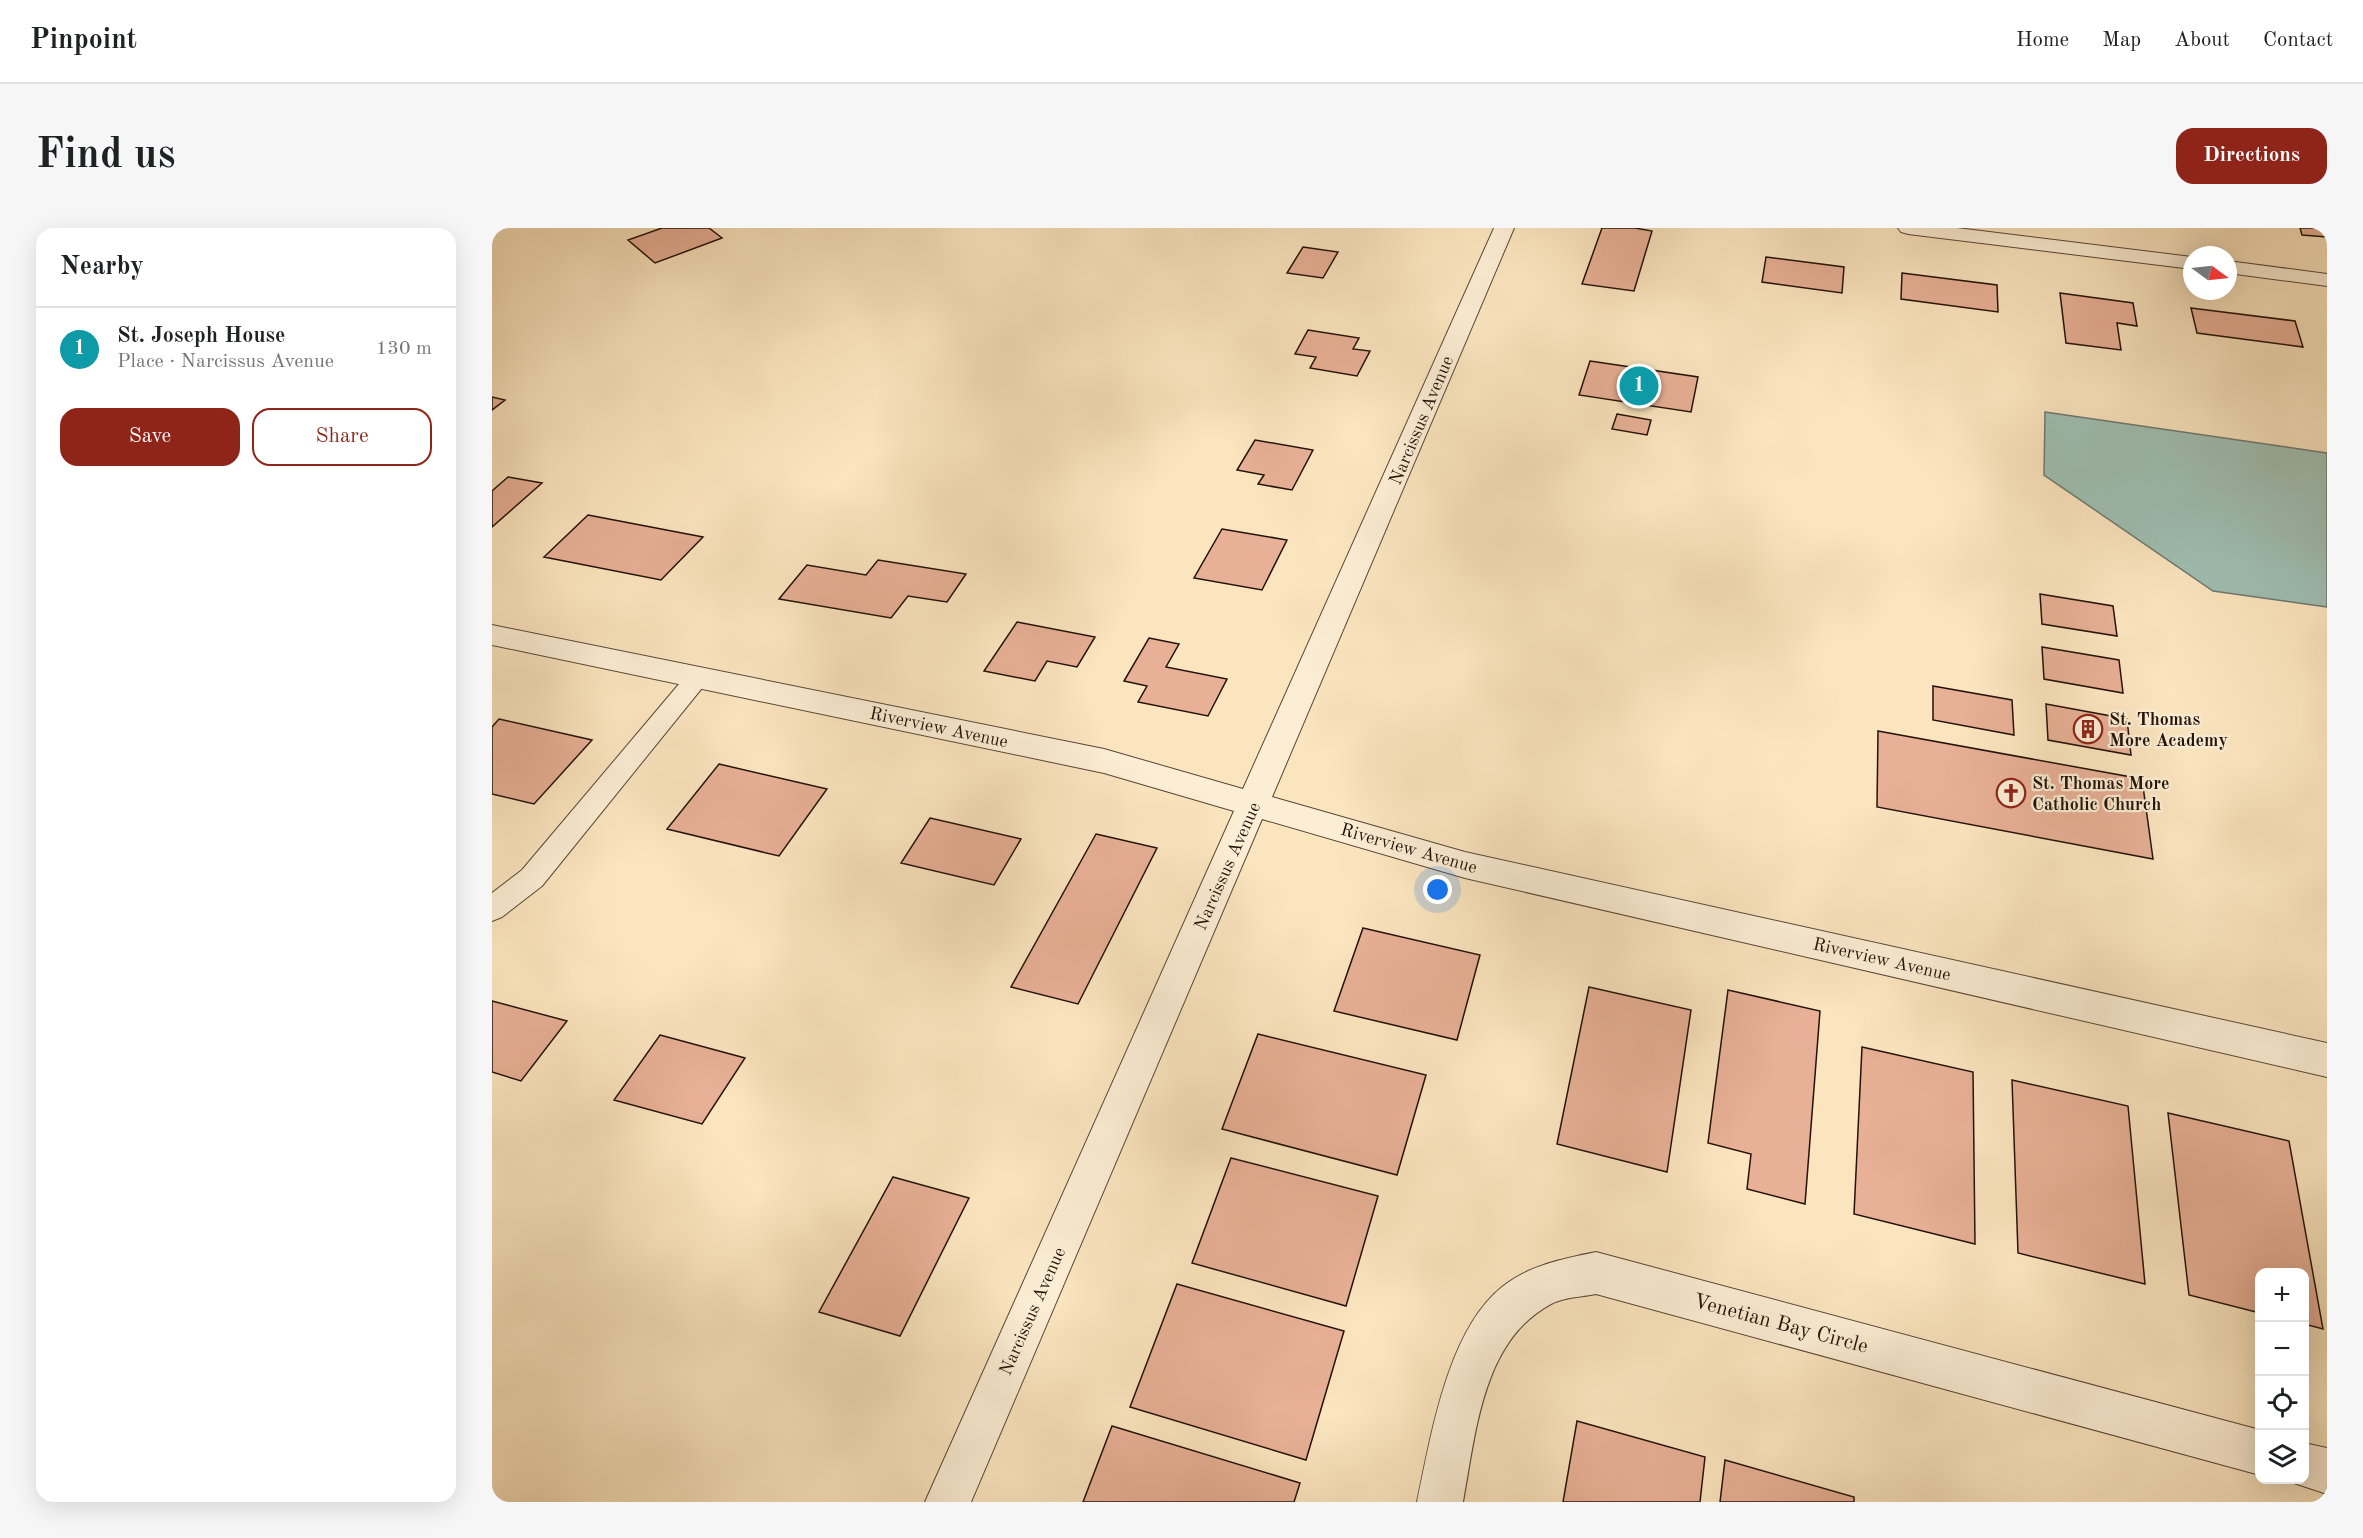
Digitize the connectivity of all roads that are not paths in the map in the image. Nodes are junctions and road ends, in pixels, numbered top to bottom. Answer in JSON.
{"nodes":[{"id":1,"x":1504,"y":228,"type":"edge"},
{"id":2,"x":1908,"y":228,"type":"edge"},
{"id":3,"x":2183,"y":262,"type":"edge"},
{"id":4,"x":2237,"y":268,"type":"edge"},
{"id":5,"x":2327,"y":279,"type":"edge"},
{"id":6,"x":492,"y":635,"type":"edge"},
{"id":7,"x":698,"y":677,"type":"junction"},
{"id":8,"x":1254,"y":804,"type":"junction"},
{"id":9,"x":492,"y":909,"type":"edge"},
{"id":10,"x":2327,"y":1060,"type":"edge"},
{"id":11,"x":2255,"y":1452,"type":"edge"},
{"id":12,"x":2309,"y":1466,"type":"edge"},
{"id":13,"x":2327,"y":1471,"type":"edge"},
{"id":14,"x":948,"y":1502,"type":"edge"},
{"id":15,"x":1440,"y":1502,"type":"edge"}],
"edges":[{"from":1,"to":8,"type":"street","name":"Narcissus Avenue"},
{"from":2,"to":3,"type":"street"},
{"from":4,"to":5,"type":"street"},
{"from":6,"to":7,"type":"street","name":"Riverview Avenue"},
{"from":7,"to":8,"type":"street","name":"Riverview Avenue"},
{"from":7,"to":9,"type":"lane"},
{"from":8,"to":10,"type":"street","name":"Riverview Avenue"},
{"from":8,"to":14,"type":"street","name":"Narcissus Avenue"},
{"from":11,"to":15,"type":"street","name":"Venetian Bay Circle"},
{"from":12,"to":13,"type":"street"}]}
